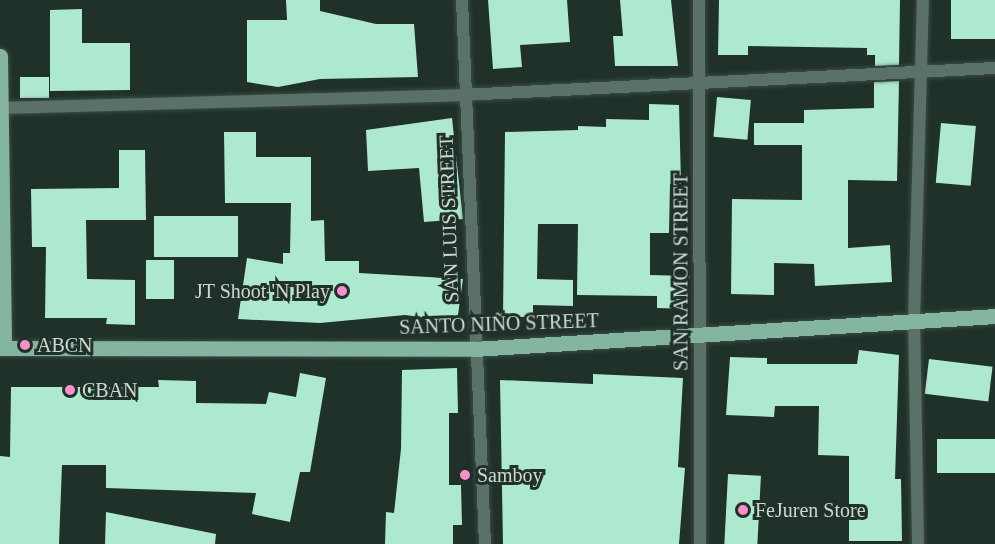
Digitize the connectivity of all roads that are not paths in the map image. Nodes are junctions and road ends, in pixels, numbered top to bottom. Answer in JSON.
{"nodes":[{"id":1,"x":462,"y":0,"type":"edge"},
{"id":2,"x":699,"y":0,"type":"edge"},
{"id":3,"x":923,"y":0,"type":"edge"},
{"id":4,"x":0,"y":56,"type":"edge"},
{"id":5,"x":995,"y":68,"type":"edge"},
{"id":6,"x":920,"y":69,"type":"junction"},
{"id":7,"x":700,"y":83,"type":"junction"},
{"id":8,"x":463,"y":95,"type":"junction"},
{"id":9,"x":1,"y":108,"type":"edge"},
{"id":10,"x":995,"y":316,"type":"edge"},
{"id":11,"x":914,"y":319,"type":"junction"},
{"id":12,"x":701,"y":335,"type":"junction"},
{"id":13,"x":2,"y":348,"type":"edge"},
{"id":14,"x":474,"y":349,"type":"junction"},
{"id":15,"x":485,"y":544,"type":"edge"},
{"id":16,"x":700,"y":544,"type":"edge"},
{"id":17,"x":918,"y":544,"type":"edge"}],
"edges":[{"from":1,"to":8,"type":"street","name":"SAN LUIS STREET"},
{"from":2,"to":7,"type":"street","name":"SAN RAMON STREET"},
{"from":3,"to":6,"type":"street"},
{"from":4,"to":9,"type":"main road"},
{"from":5,"to":6,"type":"street"},
{"from":6,"to":7,"type":"street"},
{"from":6,"to":11,"type":"street"},
{"from":7,"to":8,"type":"street"},
{"from":7,"to":12,"type":"street","name":"SAN RAMON STREET"},
{"from":8,"to":9,"type":"street"},
{"from":8,"to":14,"type":"street","name":"SAN LUIS STREET"},
{"from":9,"to":13,"type":"main road"},
{"from":10,"to":11,"type":"main road","name":"SANTO NIÑO STREET"},
{"from":11,"to":12,"type":"main road","name":"SANTO NIÑO STREET"},
{"from":11,"to":17,"type":"street"},
{"from":12,"to":14,"type":"main road","name":"SANTO NIÑO STREET"},
{"from":12,"to":16,"type":"street","name":"SAN RAMON STREET"},
{"from":13,"to":14,"type":"main road","name":"SANTO NIÑO STREET"},
{"from":14,"to":15,"type":"street","name":"SAN LUIS STREET"}]}
